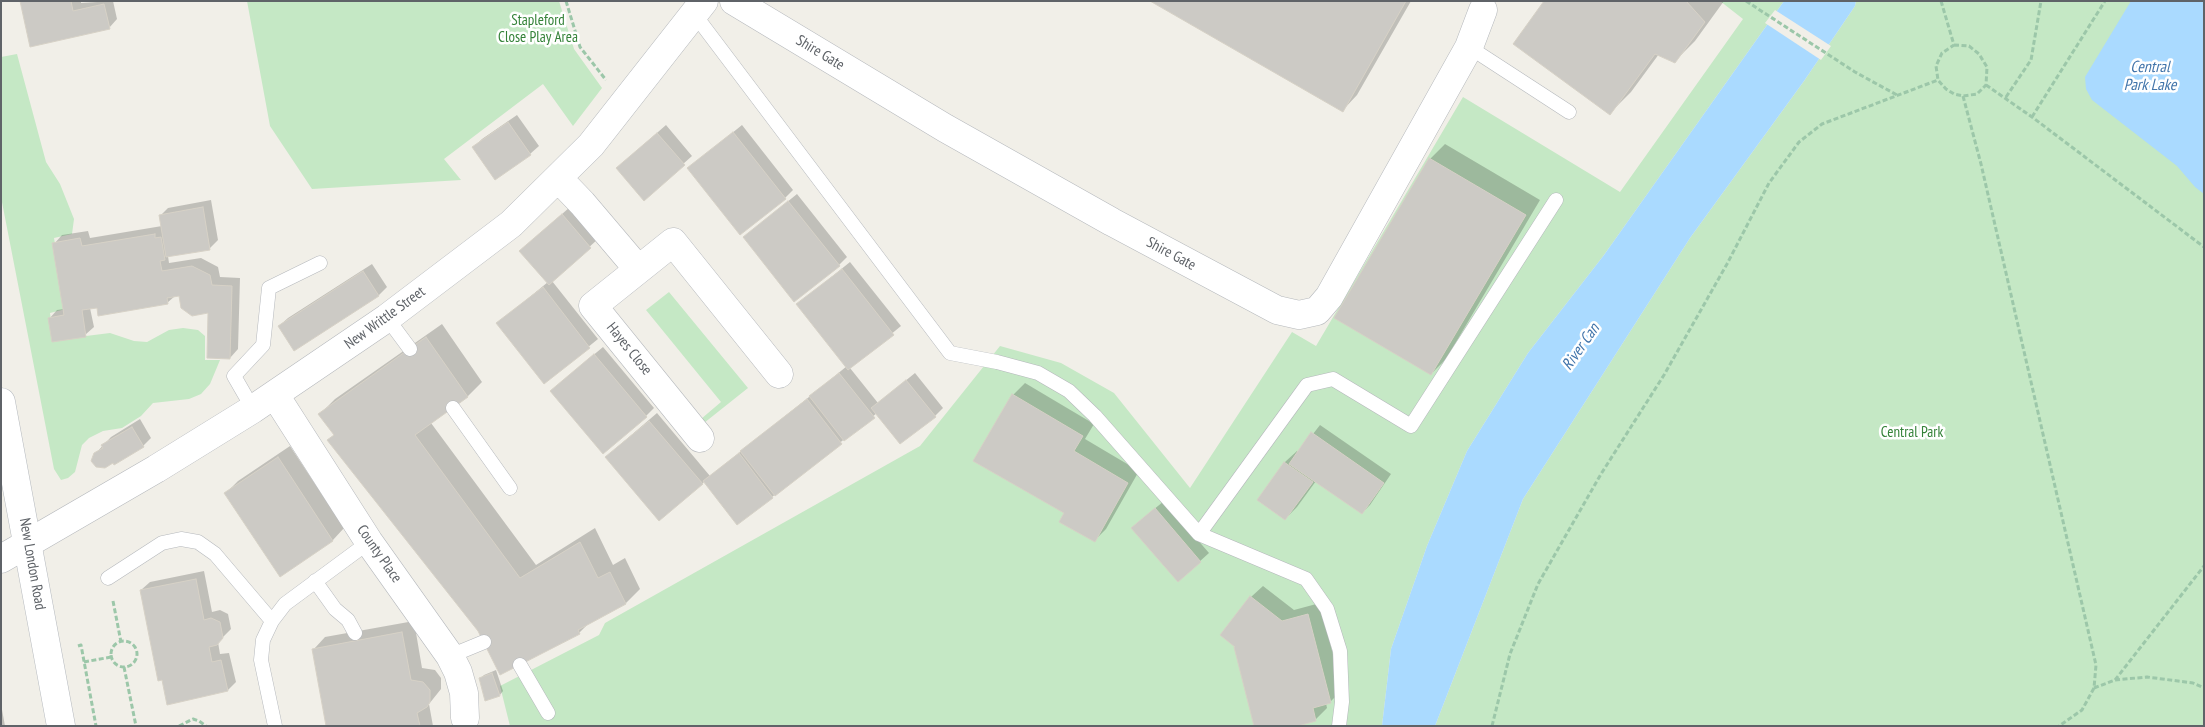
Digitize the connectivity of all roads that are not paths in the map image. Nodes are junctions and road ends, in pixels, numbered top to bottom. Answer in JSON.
{"nodes":[{"id":1,"x":734,"y":1,"type":"edge"},
{"id":2,"x":699,"y":8,"type":"edge"},
{"id":3,"x":1483,"y":10,"type":"dead end"},
{"id":4,"x":1469,"y":47,"type":"junction"},
{"id":5,"x":1569,"y":112,"type":"dead end"},
{"id":6,"x":558,"y":178,"type":"junction"},
{"id":7,"x":1556,"y":200,"type":"dead end"},
{"id":8,"x":320,"y":263,"type":"dead end"},
{"id":9,"x":638,"y":269,"type":"junction"},
{"id":10,"x":387,"y":318,"type":"junction"},
{"id":11,"x":410,"y":349,"type":"dead end"},
{"id":12,"x":779,"y":374,"type":"dead end"},
{"id":13,"x":1,"y":402,"type":"edge"},
{"id":14,"x":264,"y":402,"type":"junction"},
{"id":15,"x":453,"y":408,"type":"dead end"},
{"id":16,"x":700,"y":438,"type":"dead end"},
{"id":17,"x":510,"y":488,"type":"dead end"},
{"id":18,"x":1199,"y":534,"type":"junction"},
{"id":19,"x":369,"y":542,"type":"junction"},
{"id":20,"x":28,"y":543,"type":"junction"},
{"id":21,"x":1,"y":559,"type":"edge"},
{"id":22,"x":108,"y":578,"type":"road end"},
{"id":23,"x":315,"y":581,"type":"junction"},
{"id":24,"x":272,"y":621,"type":"junction"},
{"id":25,"x":355,"y":633,"type":"dead end"},
{"id":26,"x":484,"y":642,"type":"dead end"},
{"id":27,"x":450,"y":656,"type":"junction"},
{"id":28,"x":520,"y":665,"type":"dead end"},
{"id":29,"x":548,"y":713,"type":"dead end"},
{"id":30,"x":465,"y":722,"type":"edge"},
{"id":31,"x":61,"y":726,"type":"edge"},
{"id":32,"x":275,"y":726,"type":"edge"},
{"id":33,"x":1339,"y":726,"type":"edge"}],
"edges":[{"from":1,"to":4,"type":"street","name":"Shire Gate"},
{"from":2,"to":6,"type":"street","name":"New Writtle Street"},
{"from":2,"to":18,"type":"lane"},
{"from":3,"to":4,"type":"street","name":"Shire Gate"},
{"from":4,"to":5,"type":"lane"},
{"from":6,"to":9,"type":"street"},
{"from":6,"to":10,"type":"street","name":"New Writtle Street"},
{"from":7,"to":18,"type":"lane"},
{"from":8,"to":14,"type":"lane"},
{"from":9,"to":12,"type":"street","name":"Hayes Close"},
{"from":9,"to":16,"type":"street","name":"Hayes Close"},
{"from":10,"to":11,"type":"lane"},
{"from":10,"to":14,"type":"street","name":"New Writtle Street"},
{"from":13,"to":20,"type":"street","name":"New London Road"},
{"from":14,"to":19,"type":"street","name":"County Place"},
{"from":14,"to":20,"type":"street","name":"New Writtle Street"},
{"from":15,"to":17,"type":"lane"},
{"from":18,"to":33,"type":"lane"},
{"from":19,"to":23,"type":"lane"},
{"from":19,"to":27,"type":"street","name":"County Place"},
{"from":20,"to":21,"type":"street","name":"New Writtle Street"},
{"from":20,"to":31,"type":"street","name":"New London Road"},
{"from":22,"to":24,"type":"lane"},
{"from":23,"to":24,"type":"lane"},
{"from":23,"to":25,"type":"lane"},
{"from":24,"to":32,"type":"lane"},
{"from":26,"to":27,"type":"lane"},
{"from":27,"to":30,"type":"street","name":"County Place"},
{"from":28,"to":29,"type":"lane"}]}
